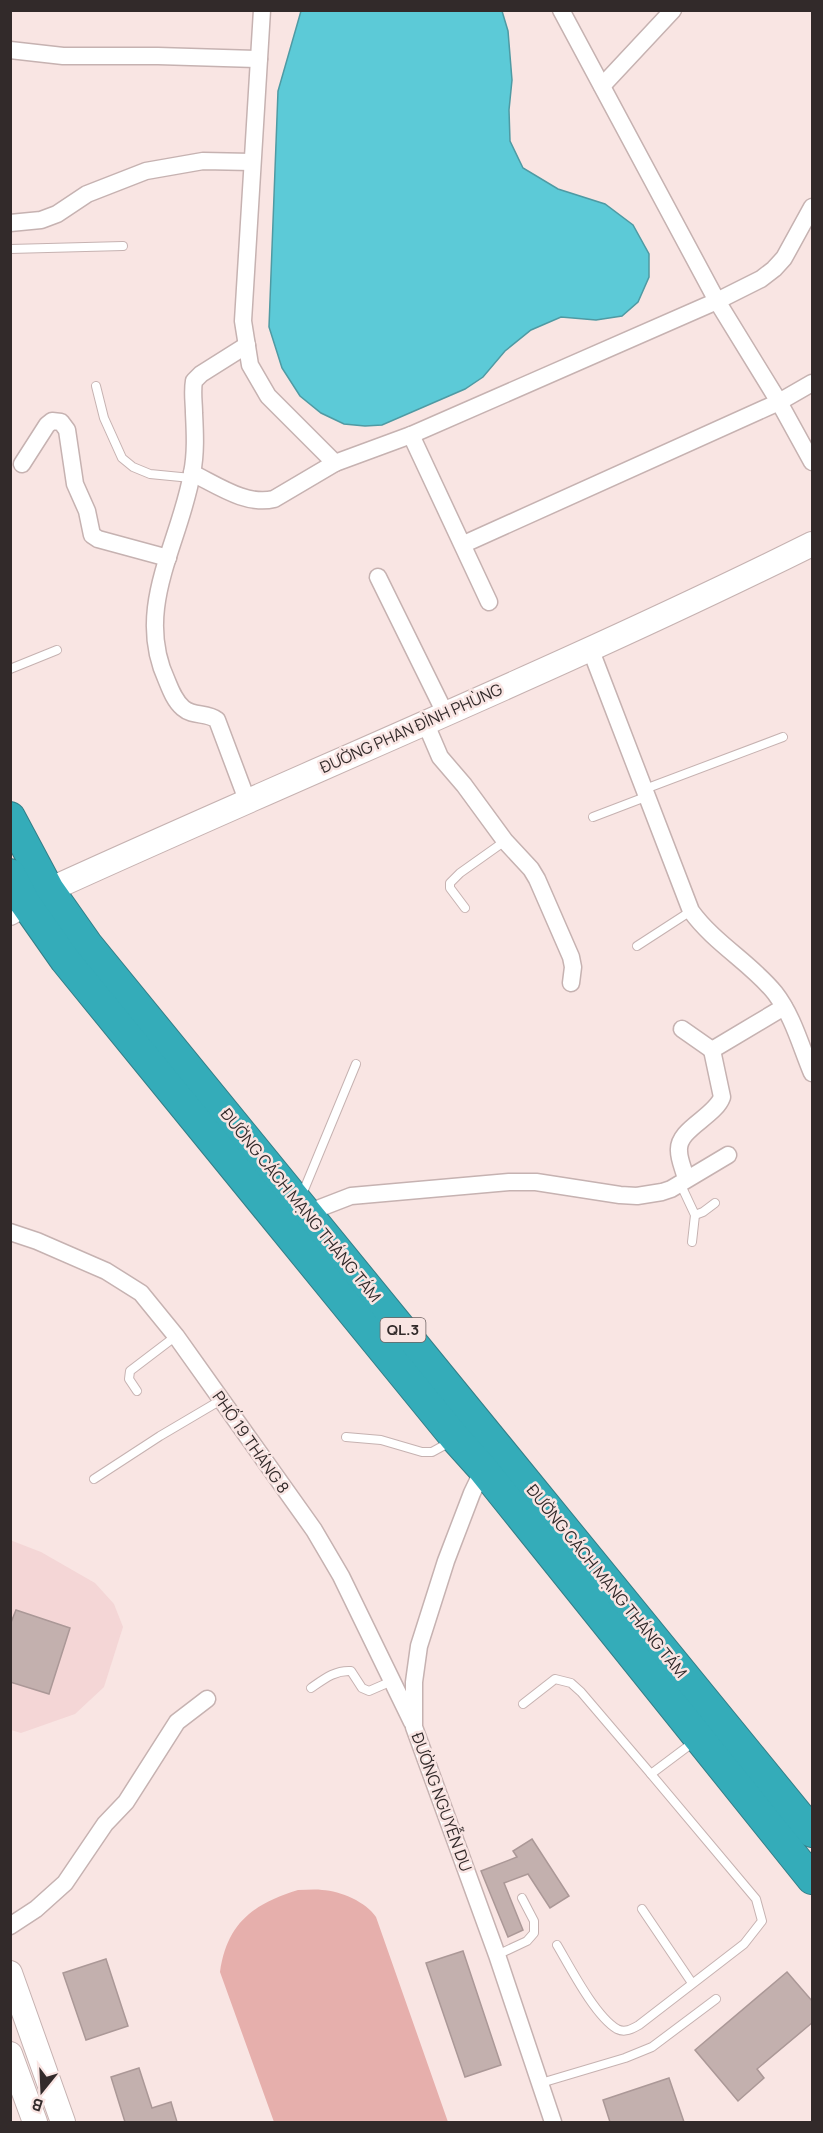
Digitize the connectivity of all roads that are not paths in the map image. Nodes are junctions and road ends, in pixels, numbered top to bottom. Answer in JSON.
{"nodes":[{"id":1,"x":262,"y":10,"type":"edge"},
{"id":2,"x":561,"y":10,"type":"edge"},
{"id":3,"x":673,"y":10,"type":"edge"},
{"id":4,"x":10,"y":50,"type":"edge"},
{"id":5,"x":259,"y":60,"type":"junction"},
{"id":6,"x":602,"y":86,"type":"junction"},
{"id":7,"x":252,"y":162,"type":"junction"},
{"id":8,"x":812,"y":207,"type":"edge"},
{"id":9,"x":10,"y":223,"type":"edge"},
{"id":10,"x":123,"y":246,"type":"dead end"},
{"id":11,"x":10,"y":249,"type":"edge"},
{"id":12,"x":717,"y":302,"type":"junction"},
{"id":13,"x":247,"y":345,"type":"junction"},
{"id":14,"x":813,"y":383,"type":"edge"},
{"id":15,"x":96,"y":386,"type":"dead end"},
{"id":16,"x":779,"y":402,"type":"junction"},
{"id":17,"x":411,"y":435,"type":"junction"},
{"id":18,"x":812,"y":460,"type":"edge"},
{"id":19,"x":335,"y":463,"type":"junction"},
{"id":20,"x":22,"y":464,"type":"dead end"},
{"id":21,"x":192,"y":476,"type":"junction"},
{"id":22,"x":464,"y":544,"type":"junction"},
{"id":23,"x":813,"y":544,"type":"edge"},
{"id":24,"x":168,"y":558,"type":"junction"},
{"id":25,"x":378,"y":577,"type":"dead end"},
{"id":26,"x":489,"y":602,"type":"dead end"},
{"id":27,"x":590,"y":648,"type":"junction"},
{"id":28,"x":57,"y":650,"type":"dead end"},
{"id":29,"x":10,"y":669,"type":"edge"},
{"id":30,"x":435,"y":718,"type":"junction"},
{"id":31,"x":783,"y":737,"type":"dead end"},
{"id":32,"x":647,"y":792,"type":"junction"},
{"id":33,"x":247,"y":800,"type":"junction"},
{"id":34,"x":10,"y":817,"type":"edge"},
{"id":35,"x":593,"y":817,"type":"dead end"},
{"id":36,"x":505,"y":841,"type":"junction"},
{"id":37,"x":10,"y":874,"type":"edge"},
{"id":38,"x":28,"y":902,"type":"edge"},
{"id":39,"x":465,"y":908,"type":"dead end"},
{"id":40,"x":691,"y":911,"type":"junction"},
{"id":41,"x":637,"y":946,"type":"dead end"},
{"id":42,"x":571,"y":983,"type":"dead end"},
{"id":43,"x":784,"y":1007,"type":"junction"},
{"id":44,"x":682,"y":1029,"type":"dead end"},
{"id":45,"x":712,"y":1050,"type":"junction"},
{"id":46,"x":356,"y":1064,"type":"dead end"},
{"id":47,"x":813,"y":1074,"type":"edge"},
{"id":48,"x":728,"y":1155,"type":"dead end"},
{"id":49,"x":683,"y":1181,"type":"junction"},
{"id":50,"x":715,"y":1203,"type":"dead end"},
{"id":51,"x":303,"y":1208,"type":"junction"},
{"id":52,"x":695,"y":1215,"type":"junction"},
{"id":53,"x":10,"y":1232,"type":"edge"},
{"id":54,"x":692,"y":1242,"type":"dead end"},
{"id":55,"x":176,"y":1336,"type":"junction"},
{"id":56,"x":137,"y":1391,"type":"dead end"},
{"id":57,"x":221,"y":1400,"type":"junction"},
{"id":58,"x":466,"y":1429,"type":"junction"},
{"id":59,"x":346,"y":1437,"type":"dead end"},
{"id":60,"x":492,"y":1460,"type":"junction"},
{"id":61,"x":94,"y":1479,"type":"dead end"},
{"id":62,"x":392,"y":1681,"type":"junction"},
{"id":63,"x":311,"y":1688,"type":"dead end"},
{"id":64,"x":207,"y":1699,"type":"dead end"},
{"id":65,"x":523,"y":1704,"type":"dead end"},
{"id":66,"x":414,"y":1727,"type":"junction"},
{"id":67,"x":710,"y":1728,"type":"junction"},
{"id":68,"x":651,"y":1774,"type":"junction"},
{"id":69,"x":813,"y":1832,"type":"edge"},
{"id":70,"x":813,"y":1879,"type":"edge"},
{"id":71,"x":522,"y":1898,"type":"dead end"},
{"id":72,"x":642,"y":1909,"type":"dead end"},
{"id":73,"x":10,"y":1926,"type":"edge"},
{"id":74,"x":557,"y":1945,"type":"dead end"},
{"id":75,"x":497,"y":1955,"type":"junction"},
{"id":76,"x":10,"y":1973,"type":"edge"},
{"id":77,"x":692,"y":1983,"type":"junction"},
{"id":78,"x":716,"y":1999,"type":"dead end"},
{"id":79,"x":12,"y":2061,"type":"edge"},
{"id":80,"x":541,"y":2083,"type":"junction"},
{"id":81,"x":35,"y":2122,"type":"edge"},
{"id":82,"x":63,"y":2122,"type":"edge"},
{"id":83,"x":553,"y":2122,"type":"edge"}],
"edges":[{"from":1,"to":5,"type":"street"},
{"from":2,"to":6,"type":"street"},
{"from":3,"to":6,"type":"street"},
{"from":4,"to":5,"type":"street"},
{"from":5,"to":7,"type":"street"},
{"from":6,"to":12,"type":"street"},
{"from":7,"to":9,"type":"street"},
{"from":7,"to":13,"type":"street"},
{"from":8,"to":12,"type":"street"},
{"from":10,"to":11,"type":"lane"},
{"from":12,"to":16,"type":"street"},
{"from":12,"to":17,"type":"street"},
{"from":13,"to":19,"type":"street"},
{"from":13,"to":21,"type":"street"},
{"from":14,"to":16,"type":"street"},
{"from":15,"to":21,"type":"lane"},
{"from":16,"to":18,"type":"street"},
{"from":16,"to":22,"type":"street"},
{"from":17,"to":19,"type":"street"},
{"from":17,"to":22,"type":"street"},
{"from":19,"to":21,"type":"street"},
{"from":20,"to":24,"type":"street"},
{"from":21,"to":24,"type":"street"},
{"from":22,"to":26,"type":"street"},
{"from":23,"to":27,"type":"street","name":"ĐƯỜNG PHAN ĐÌNH PHÙNG"},
{"from":24,"to":33,"type":"street"},
{"from":25,"to":30,"type":"street"},
{"from":27,"to":30,"type":"street","name":"ĐƯỜNG PHAN ĐÌNH PHÙNG"},
{"from":27,"to":32,"type":"street"},
{"from":28,"to":29,"type":"lane"},
{"from":30,"to":33,"type":"street","name":"ĐƯỜNG PHAN ĐÌNH PHÙNG"},
{"from":30,"to":36,"type":"street"},
{"from":31,"to":32,"type":"lane"},
{"from":32,"to":35,"type":"lane"},
{"from":32,"to":40,"type":"street"},
{"from":33,"to":38,"type":"street","name":"ĐƯỜNG PHAN ĐÌNH PHÙNG"},
{"from":34,"to":38,"type":"highway","name":"ĐƯỜNG CÁCH MẠNG THÁNG TÁM","number":"QL.3"},
{"from":36,"to":39,"type":"lane"},
{"from":36,"to":42,"type":"street"},
{"from":37,"to":38,"type":"highway","name":"ĐƯỜNG CÁCH MẠNG THÁNG TÁM","number":"QL.3"},
{"from":38,"to":51,"type":"highway","name":"ĐƯỜNG CÁCH MẠNG THÁNG TÁM","number":"QL.3"},
{"from":38,"to":58,"type":"highway","name":"ĐƯỜNG CÁCH MẠNG THÁNG TÁM","number":"QL.3"},
{"from":40,"to":41,"type":"lane"},
{"from":40,"to":43,"type":"street"},
{"from":43,"to":45,"type":"street"},
{"from":43,"to":47,"type":"street"},
{"from":44,"to":45,"type":"street"},
{"from":45,"to":49,"type":"street"},
{"from":46,"to":51,"type":"lane"},
{"from":48,"to":49,"type":"street"},
{"from":49,"to":51,"type":"street"},
{"from":49,"to":52,"type":"lane"},
{"from":50,"to":52,"type":"lane"},
{"from":51,"to":58,"type":"highway","name":"ĐƯỜNG CÁCH MẠNG THÁNG TÁM","number":"QL.3"},
{"from":52,"to":54,"type":"lane"},
{"from":53,"to":55,"type":"street","name":"PHỐ 19 THÁNG 8"},
{"from":55,"to":56,"type":"lane"},
{"from":55,"to":57,"type":"street","name":"PHỐ 19 THÁNG 8"},
{"from":57,"to":61,"type":"lane"},
{"from":57,"to":62,"type":"street","name":"PHỐ 19 THÁNG 8"},
{"from":58,"to":59,"type":"lane"},
{"from":58,"to":60,"type":"highway","name":"ĐƯỜNG CÁCH MẠNG THÁNG TÁM","number":"QL.3"},
{"from":60,"to":66,"type":"street","name":"ĐƯỜNG NGUYỄN DU"},
{"from":60,"to":67,"type":"highway","name":"ĐƯỜNG CÁCH MẠNG THÁNG TÁM","number":"QL.3"},
{"from":62,"to":63,"type":"lane"},
{"from":62,"to":66,"type":"street","name":"PHỐ 19 THÁNG 8"},
{"from":64,"to":73,"type":"street"},
{"from":65,"to":68,"type":"lane"},
{"from":66,"to":75,"type":"street","name":"ĐƯỜNG NGUYỄN DU"},
{"from":67,"to":68,"type":"lane"},
{"from":67,"to":69,"type":"highway","name":"ĐƯỜNG CÁCH MẠNG THÁNG TÁM","number":"QL.3"},
{"from":67,"to":70,"type":"highway","name":"ĐƯỜNG CÁCH MẠNG THÁNG TÁM","number":"QL.3"},
{"from":68,"to":77,"type":"lane"},
{"from":71,"to":75,"type":"lane"},
{"from":72,"to":77,"type":"lane"},
{"from":74,"to":77,"type":"lane"},
{"from":75,"to":80,"type":"street","name":"ĐƯỜNG NGUYỄN DU"},
{"from":76,"to":82,"type":"street"},
{"from":78,"to":80,"type":"lane"},
{"from":79,"to":81,"type":"street"},
{"from":80,"to":83,"type":"street","name":"ĐƯỜNG NGUYỄN DU"}]}
